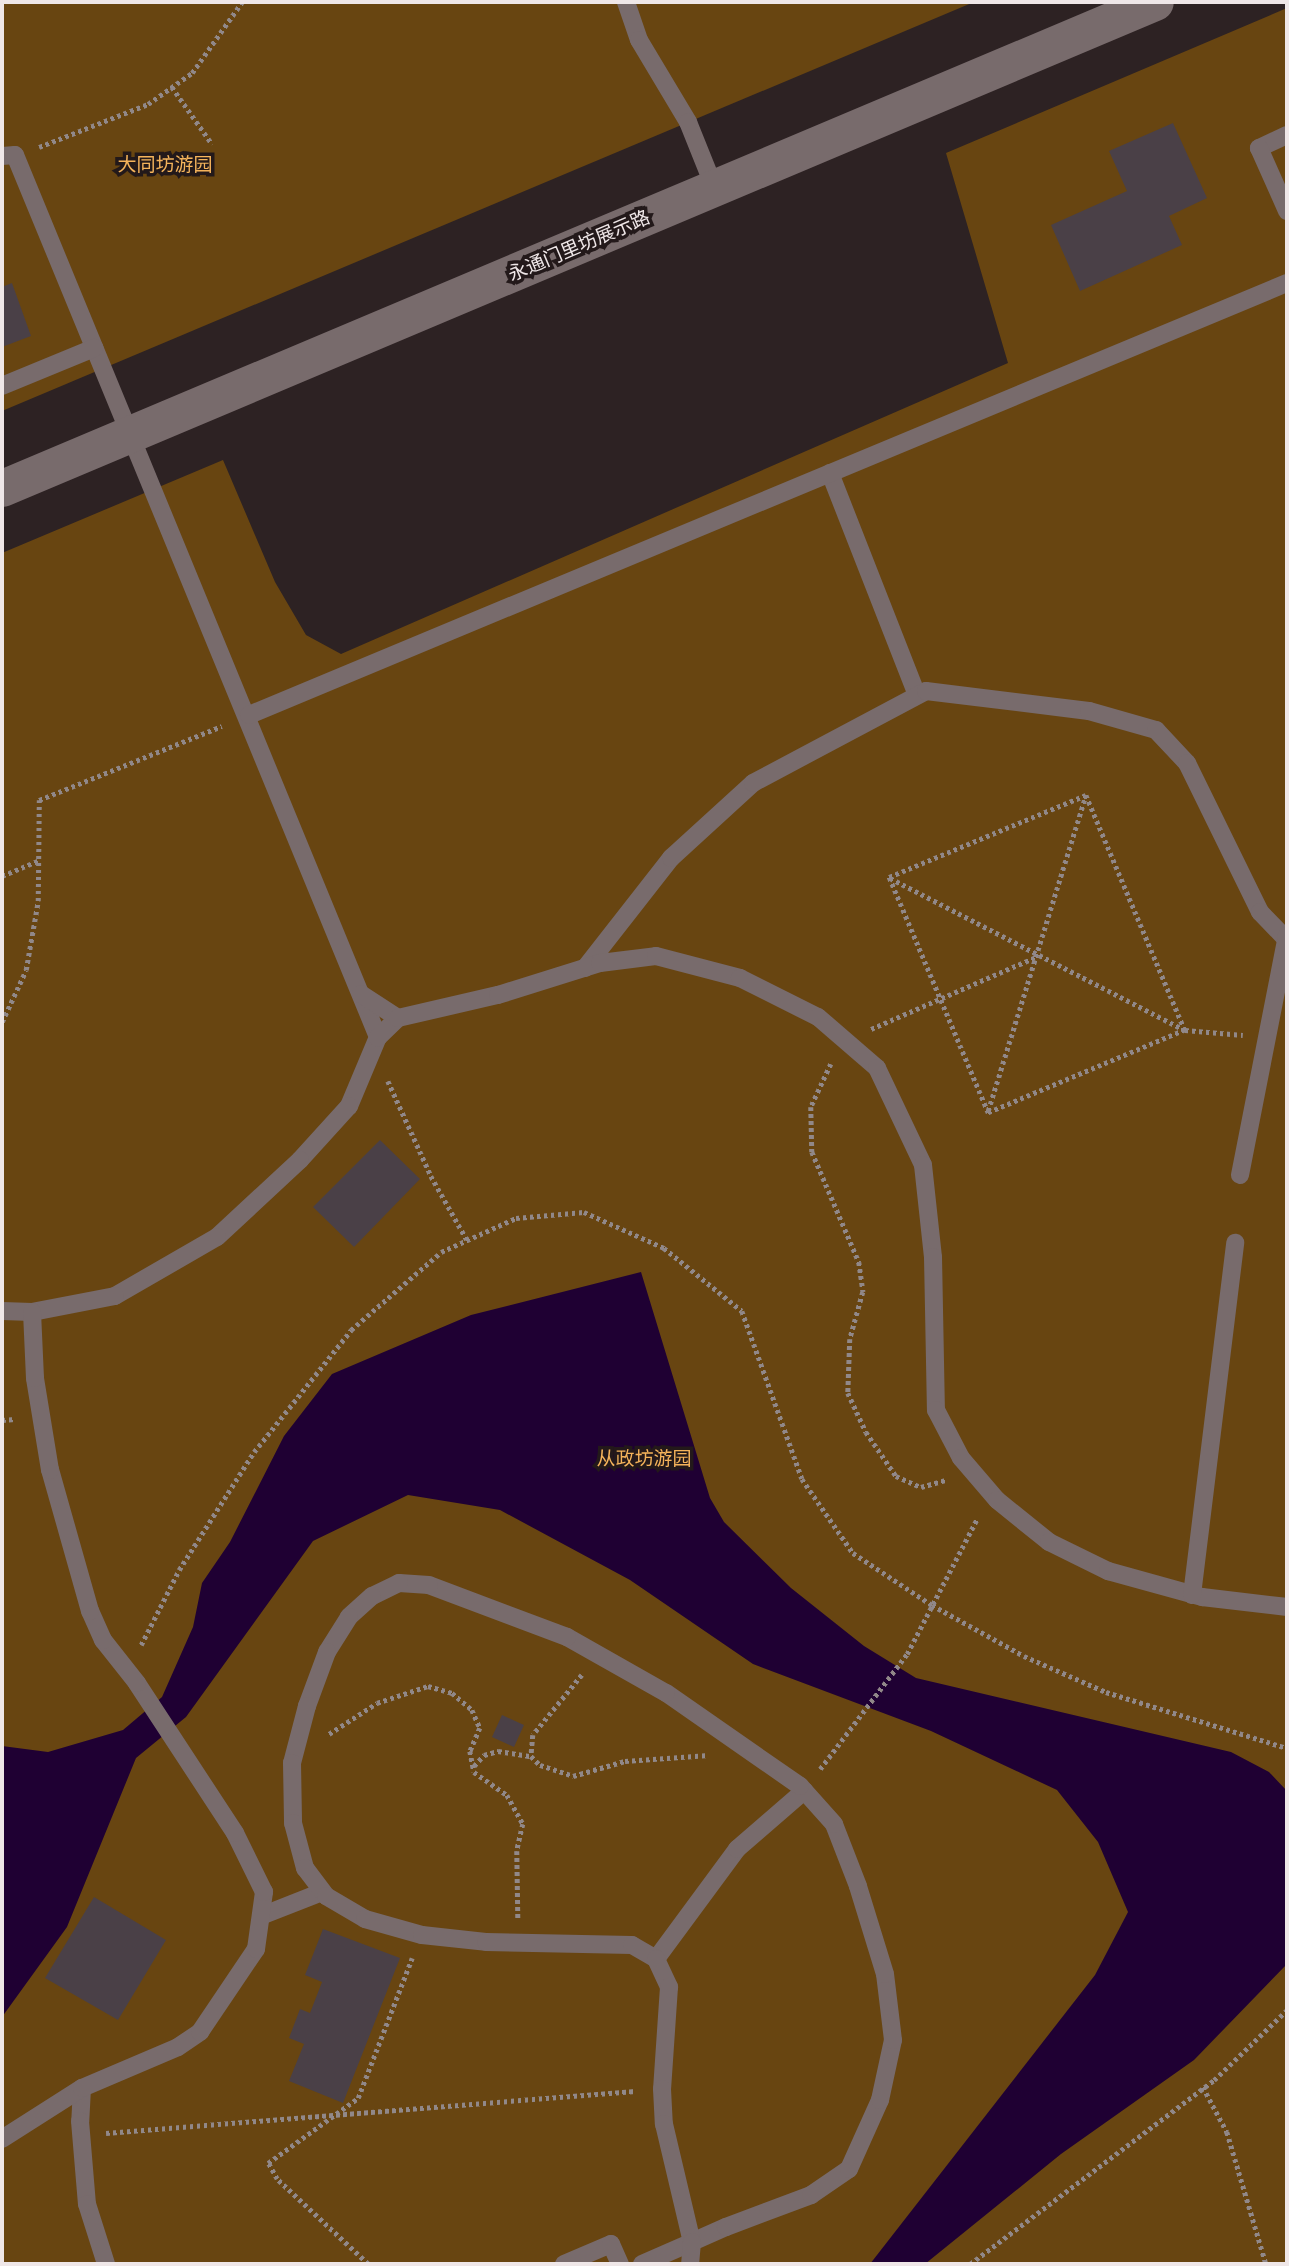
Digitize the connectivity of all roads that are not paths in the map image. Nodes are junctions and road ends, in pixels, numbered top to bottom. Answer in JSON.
{"nodes":[{"id":1,"x":626,"y":2,"type":"edge"},
{"id":2,"x":1155,"y":2,"type":"edge"},
{"id":3,"x":1287,"y":135,"type":"edge"},
{"id":4,"x":8,"y":155,"type":"edge"},
{"id":5,"x":715,"y":189,"type":"junction"},
{"id":6,"x":1287,"y":211,"type":"edge"},
{"id":7,"x":1287,"y":283,"type":"edge"},
{"id":8,"x":94,"y":348,"type":"junction"},
{"id":9,"x":2,"y":386,"type":"edge"},
{"id":10,"x":130,"y":434,"type":"junction"},
{"id":11,"x":830,"y":473,"type":"junction"},
{"id":12,"x":2,"y":488,"type":"edge"},
{"id":13,"x":917,"y":695,"type":"junction"},
{"id":14,"x":249,"y":715,"type":"junction"},
{"id":15,"x":1286,"y":936,"type":"edge"},
{"id":16,"x":585,"y":968,"type":"junction"},
{"id":17,"x":361,"y":994,"type":"junction"},
{"id":18,"x":398,"y":1018,"type":"junction"},
{"id":19,"x":376,"y":1043,"type":"junction"},
{"id":20,"x":1240,"y":1175,"type":"dead end"},
{"id":21,"x":1235,"y":1243,"type":"dead end"},
{"id":22,"x":2,"y":1311,"type":"edge"},
{"id":23,"x":32,"y":1312,"type":"junction"},
{"id":24,"x":1192,"y":1595,"type":"junction"},
{"id":25,"x":1287,"y":1607,"type":"edge"},
{"id":26,"x":804,"y":1791,"type":"junction"},
{"id":27,"x":322,"y":1892,"type":"junction"},
{"id":28,"x":261,"y":1916,"type":"junction"},
{"id":29,"x":656,"y":1959,"type":"junction"},
{"id":30,"x":82,"y":2088,"type":"junction"},
{"id":31,"x":2,"y":2139,"type":"edge"},
{"id":32,"x":692,"y":2242,"type":"junction"},
{"id":33,"x":106,"y":2264,"type":"edge"},
{"id":34,"x":564,"y":2264,"type":"edge"},
{"id":35,"x":620,"y":2264,"type":"edge"},
{"id":36,"x":642,"y":2264,"type":"edge"},
{"id":37,"x":690,"y":2264,"type":"edge"}],
"edges":[{"from":1,"to":5,"type":"lane"},
{"from":2,"to":5,"type":"street","name":"永通门里坊展示路"},
{"from":3,"to":6,"type":"lane"},
{"from":4,"to":8,"type":"lane"},
{"from":5,"to":10,"type":"street","name":"永通门里坊展示路"},
{"from":7,"to":11,"type":"lane"},
{"from":8,"to":9,"type":"lane"},
{"from":8,"to":10,"type":"lane"},
{"from":10,"to":12,"type":"street","name":"永通门里坊展示路"},
{"from":10,"to":14,"type":"lane"},
{"from":11,"to":13,"type":"lane"},
{"from":11,"to":14,"type":"lane"},
{"from":13,"to":15,"type":"lane"},
{"from":13,"to":16,"type":"lane"},
{"from":14,"to":17,"type":"lane"},
{"from":15,"to":20,"type":"lane"},
{"from":16,"to":18,"type":"lane"},
{"from":16,"to":24,"type":"lane"},
{"from":17,"to":18,"type":"lane"},
{"from":17,"to":19,"type":"lane"},
{"from":18,"to":19,"type":"lane"},
{"from":19,"to":23,"type":"lane"},
{"from":21,"to":24,"type":"lane"},
{"from":22,"to":23,"type":"lane"},
{"from":23,"to":28,"type":"lane"},
{"from":24,"to":25,"type":"lane"},
{"from":26,"to":27,"type":"lane"},
{"from":26,"to":29,"type":"lane"},
{"from":26,"to":32,"type":"lane"},
{"from":27,"to":28,"type":"lane"},
{"from":27,"to":29,"type":"lane"},
{"from":28,"to":30,"type":"lane"},
{"from":29,"to":32,"type":"lane"},
{"from":30,"to":31,"type":"lane"},
{"from":30,"to":33,"type":"lane"},
{"from":32,"to":36,"type":"lane"},
{"from":32,"to":37,"type":"lane"},
{"from":34,"to":35,"type":"lane"}]}
